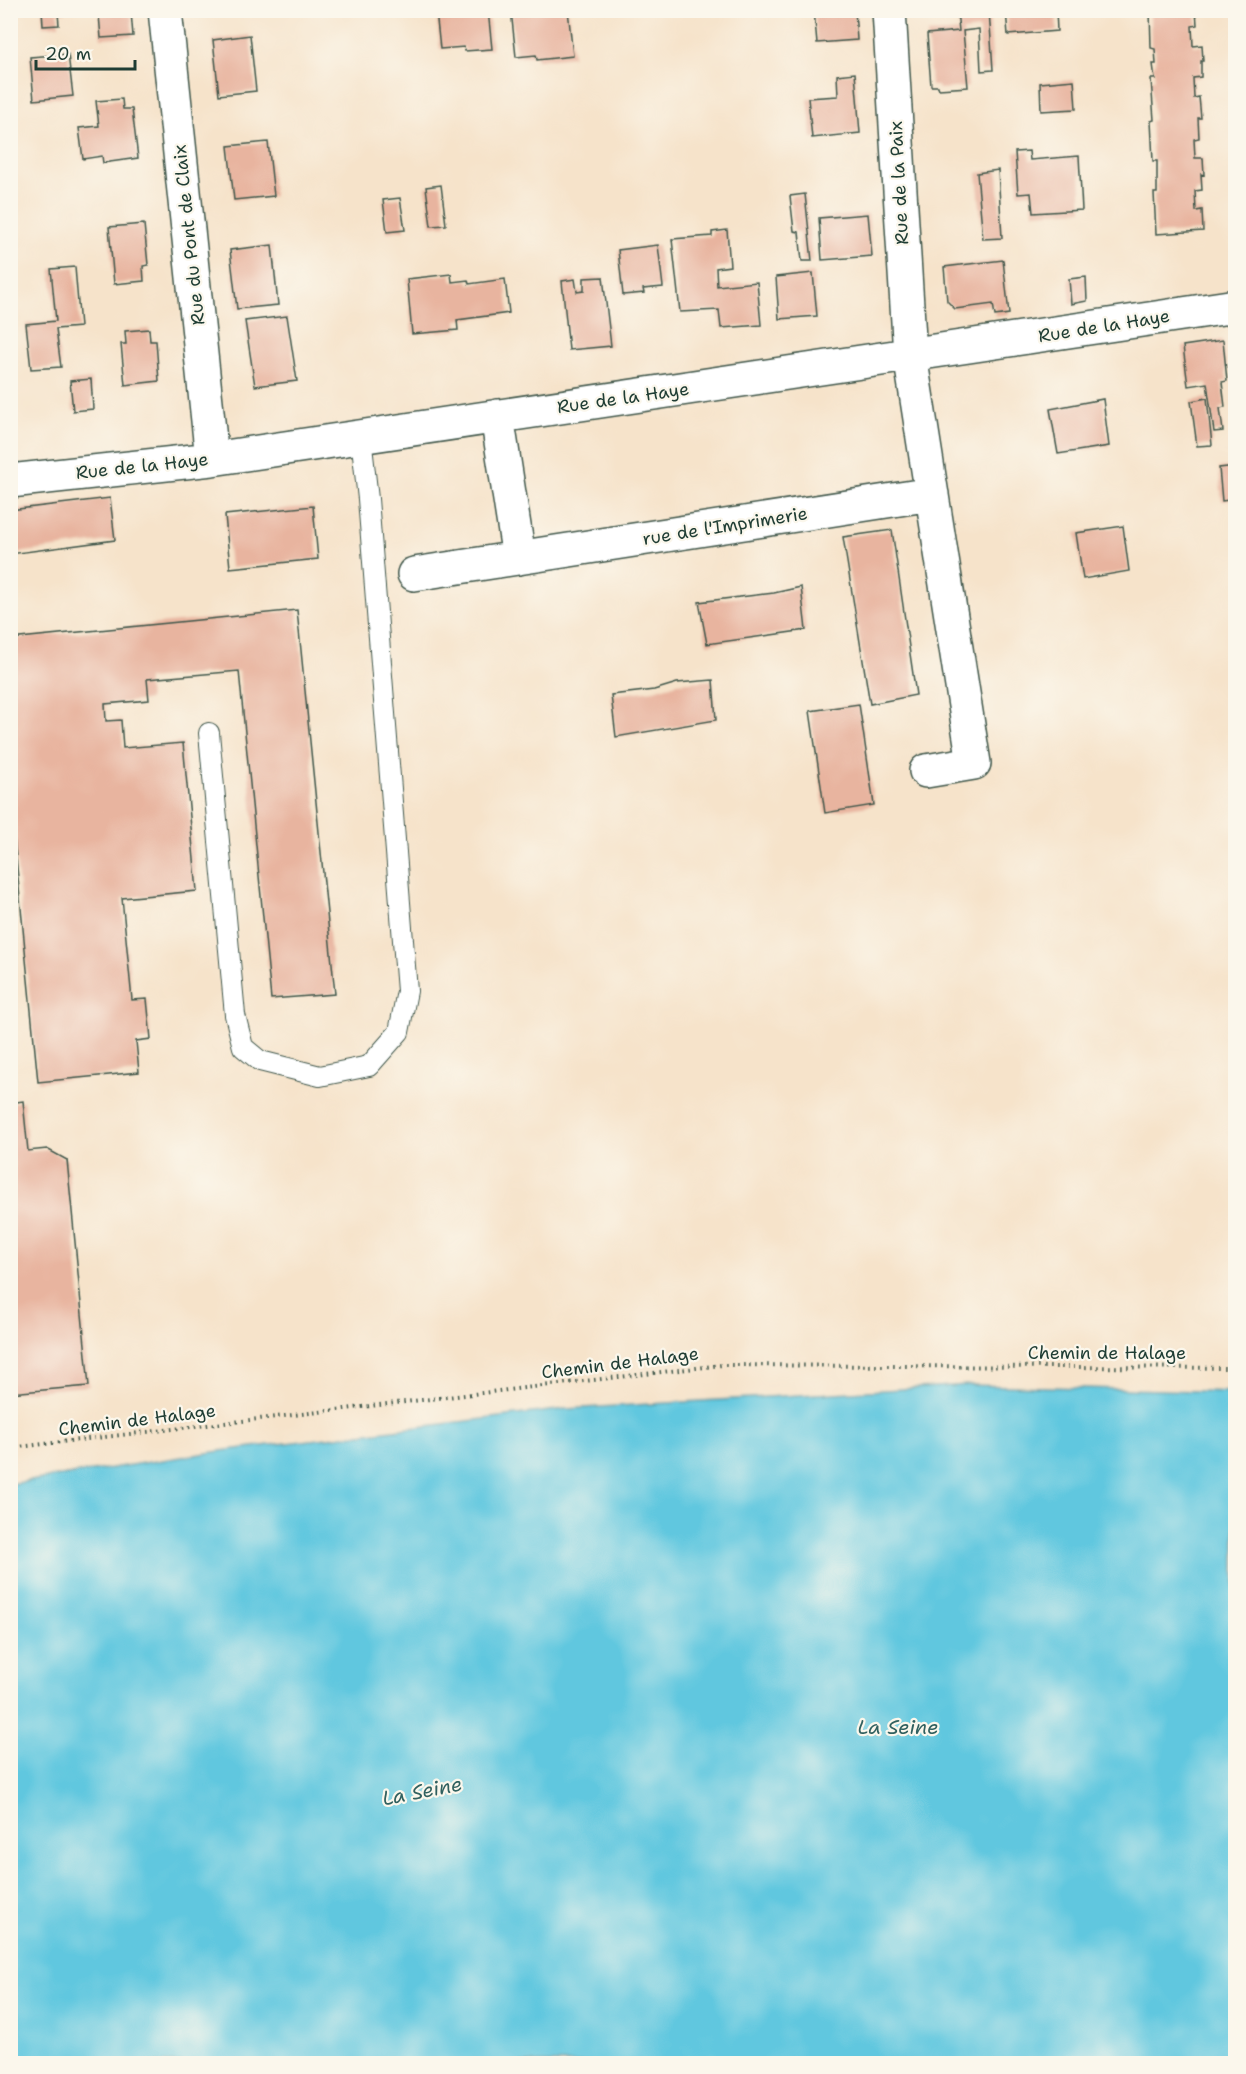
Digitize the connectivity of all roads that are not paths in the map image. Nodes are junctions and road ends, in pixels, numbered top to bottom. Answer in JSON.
{"nodes":[{"id":1,"x":165,"y":10,"type":"edge"},
{"id":2,"x":889,"y":10,"type":"edge"},
{"id":3,"x":1236,"y":306,"type":"edge"},
{"id":4,"x":910,"y":355,"type":"junction"},
{"id":5,"x":497,"y":416,"type":"junction"},
{"id":6,"x":361,"y":437,"type":"junction"},
{"id":7,"x":212,"y":459,"type":"junction"},
{"id":8,"x":10,"y":481,"type":"edge"},
{"id":9,"x":932,"y":494,"type":"junction"},
{"id":10,"x":519,"y":558,"type":"junction"},
{"id":11,"x":414,"y":574,"type":"dead end"},
{"id":12,"x":209,"y":733,"type":"dead end"},
{"id":13,"x":926,"y":771,"type":"dead end"}],
"edges":[{"from":1,"to":7,"type":"street","name":"Rue du Pont de Claix"},
{"from":2,"to":4,"type":"street","name":"Rue de la Paix"},
{"from":3,"to":4,"type":"street","name":"Rue de la Haye"},
{"from":4,"to":5,"type":"street","name":"Rue de la Haye"},
{"from":4,"to":9,"type":"street"},
{"from":5,"to":6,"type":"street","name":"Rue de la Haye"},
{"from":5,"to":10,"type":"street"},
{"from":6,"to":7,"type":"street","name":"Rue de la Haye"},
{"from":6,"to":12,"type":"lane"},
{"from":7,"to":8,"type":"street","name":"Rue de la Haye"},
{"from":9,"to":10,"type":"street","name":"rue de l'Imprimerie"},
{"from":9,"to":13,"type":"street"},
{"from":10,"to":11,"type":"street","name":"rue de l'Imprimerie"}]}
